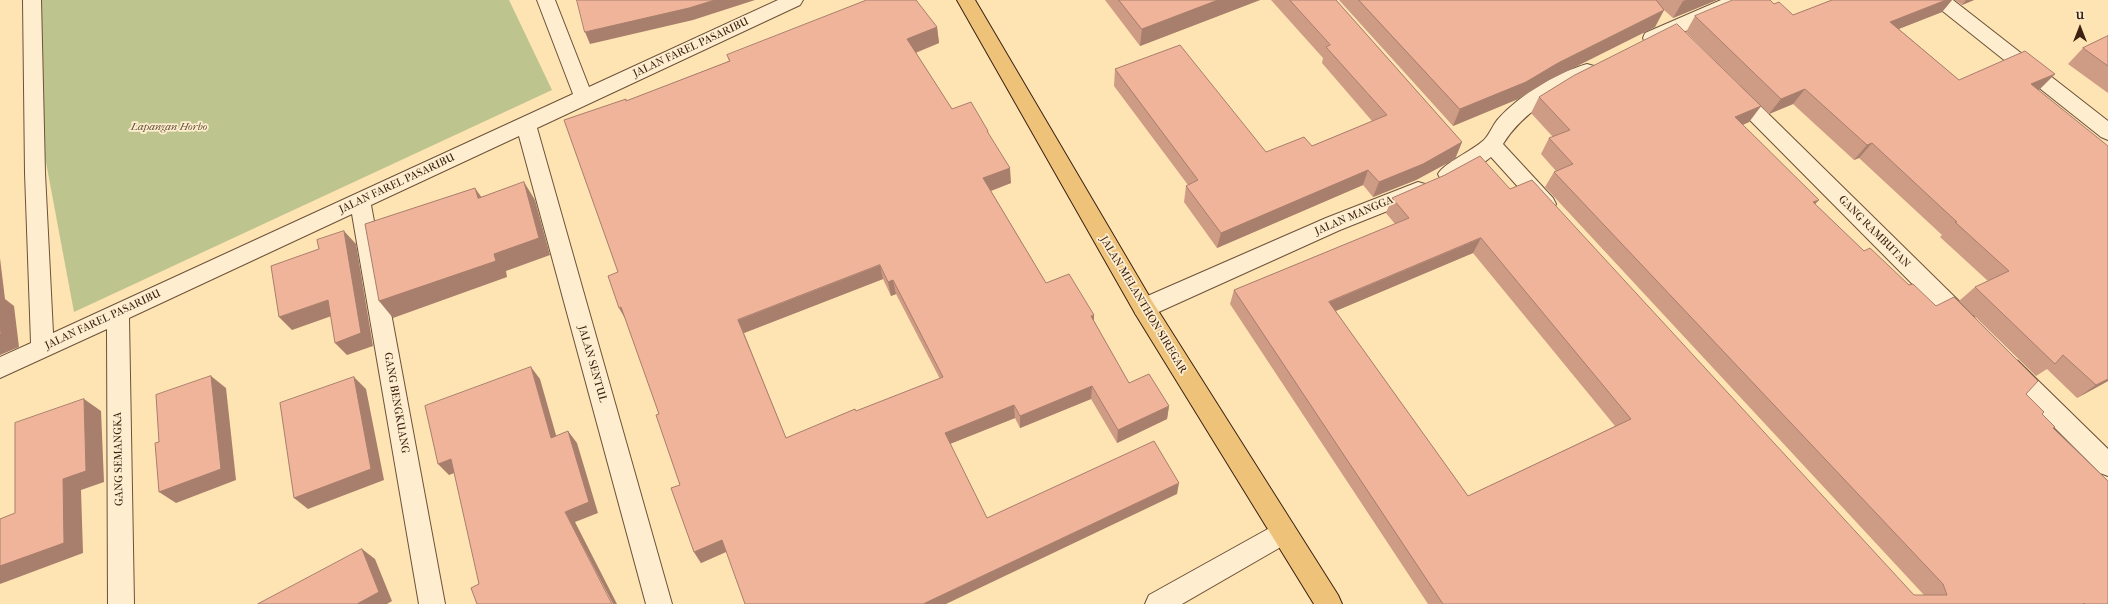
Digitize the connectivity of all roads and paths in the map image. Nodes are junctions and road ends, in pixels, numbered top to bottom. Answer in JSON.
{"nodes":[{"id":1,"x":32,"y":0,"type":"edge"},
{"id":2,"x":546,"y":0,"type":"edge"},
{"id":3,"x":794,"y":0,"type":"edge"},
{"id":4,"x":966,"y":0,"type":"edge"},
{"id":5,"x":1738,"y":0,"type":"edge"},
{"id":6,"x":1941,"y":0,"type":"edge"},
{"id":7,"x":1656,"y":15,"type":"edge"},
{"id":8,"x":1670,"y":29,"type":"junction"},
{"id":9,"x":1687,"y":46,"type":"edge"},
{"id":10,"x":1635,"y":47,"type":"edge"},
{"id":11,"x":1606,"y":61,"type":"edge"},
{"id":12,"x":1721,"y":80,"type":"edge"},
{"id":13,"x":584,"y":98,"type":"junction"},
{"id":14,"x":526,"y":125,"type":"junction"},
{"id":15,"x":2108,"y":132,"type":"edge"},
{"id":16,"x":1492,"y":145,"type":"junction"},
{"id":17,"x":360,"y":201,"type":"junction"},
{"id":18,"x":1562,"y":221,"type":"edge"},
{"id":19,"x":1144,"y":308,"type":"junction"},
{"id":20,"x":118,"y":313,"type":"junction"},
{"id":21,"x":1979,"y":336,"type":"edge"},
{"id":22,"x":42,"y":349,"type":"junction"},
{"id":23,"x":1996,"y":353,"type":"edge"},
{"id":24,"x":0,"y":368,"type":"edge"},
{"id":25,"x":2108,"y":465,"type":"edge"},
{"id":26,"x":1284,"y":532,"type":"junction"},
{"id":27,"x":121,"y":604,"type":"edge"},
{"id":28,"x":432,"y":604,"type":"edge"},
{"id":29,"x":659,"y":604,"type":"edge"},
{"id":30,"x":1158,"y":604,"type":"edge"},
{"id":31,"x":1329,"y":604,"type":"edge"}],
"edges":[{"from":1,"to":22,"type":"street"},
{"from":2,"to":13,"type":"street"},
{"from":3,"to":13,"type":"street","name":"JALAN FAREL PASARIBU"},
{"from":4,"to":19,"type":"main road","name":"JALAN MELANTHON SIREGAR"},
{"from":5,"to":8,"type":"street"},
{"from":6,"to":15,"type":"street"},
{"from":7,"to":8,"type":"street"},
{"from":8,"to":9,"type":"street"},
{"from":8,"to":10,"type":"street"},
{"from":11,"to":16,"type":"street","name":"JALAN MANGGA"},
{"from":12,"to":21,"type":"street","name":"GANG RAMBUTAN"},
{"from":13,"to":14,"type":"street","name":"JALAN FAREL PASARIBU"},
{"from":14,"to":17,"type":"street","name":"JALAN FAREL PASARIBU"},
{"from":14,"to":29,"type":"street","name":"JALAN SENTUL"},
{"from":16,"to":18,"type":"street"},
{"from":16,"to":19,"type":"street","name":"JALAN MANGGA"},
{"from":17,"to":20,"type":"street","name":"JALAN FAREL PASARIBU"},
{"from":17,"to":28,"type":"street","name":"GANG BENGKUANG"},
{"from":19,"to":26,"type":"main road","name":"JALAN MELANTHON SIREGAR"},
{"from":20,"to":22,"type":"street","name":"JALAN FAREL PASARIBU"},
{"from":20,"to":27,"type":"street","name":"GANG SEMANGKA"},
{"from":22,"to":24,"type":"street","name":"JALAN FAREL PASARIBU"},
{"from":23,"to":25,"type":"street"},
{"from":26,"to":30,"type":"street"},
{"from":26,"to":31,"type":"main road","name":"JALAN MELANTHON SIREGAR"}]}
